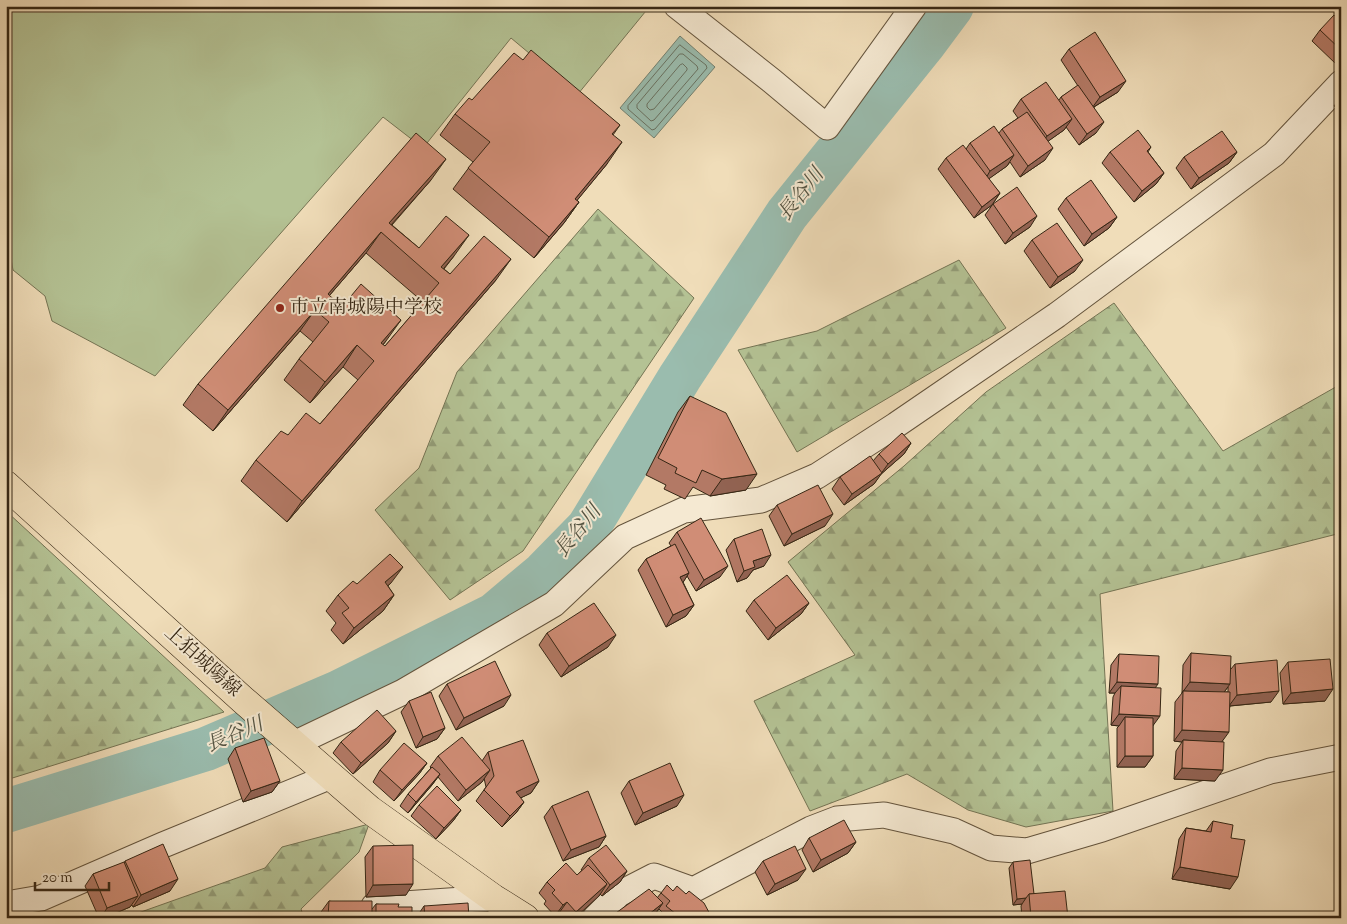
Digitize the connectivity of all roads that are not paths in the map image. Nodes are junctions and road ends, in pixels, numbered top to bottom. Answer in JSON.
{"nodes":[{"id":1,"x":677,"y":6,"type":"edge"},
{"id":2,"x":914,"y":6,"type":"edge"},
{"id":3,"x":1341,"y":83,"type":"edge"},
{"id":4,"x":6,"y":484,"type":"edge"},
{"id":5,"x":287,"y":738,"type":"junction"},
{"id":6,"x":1341,"y":756,"type":"edge"},
{"id":7,"x":331,"y":776,"type":"junction"},
{"id":8,"x":493,"y":898,"type":"junction"},
{"id":9,"x":6,"y":904,"type":"edge"},
{"id":10,"x":374,"y":906,"type":"edge"},
{"id":11,"x":525,"y":918,"type":"edge"},
{"id":12,"x":596,"y":918,"type":"edge"}],
"edges":[{"from":1,"to":2,"type":"street"},
{"from":3,"to":5,"type":"street"},
{"from":4,"to":5,"type":"main road","name":"上狛城陽線"},
{"from":5,"to":7,"type":"main road","name":"上狛城陽線"},
{"from":6,"to":12,"type":"street"},
{"from":7,"to":8,"type":"main road","name":"上狛城陽線"},
{"from":7,"to":9,"type":"street"},
{"from":8,"to":10,"type":"street"},
{"from":8,"to":11,"type":"main road","name":"上狛城陽線"}]}
